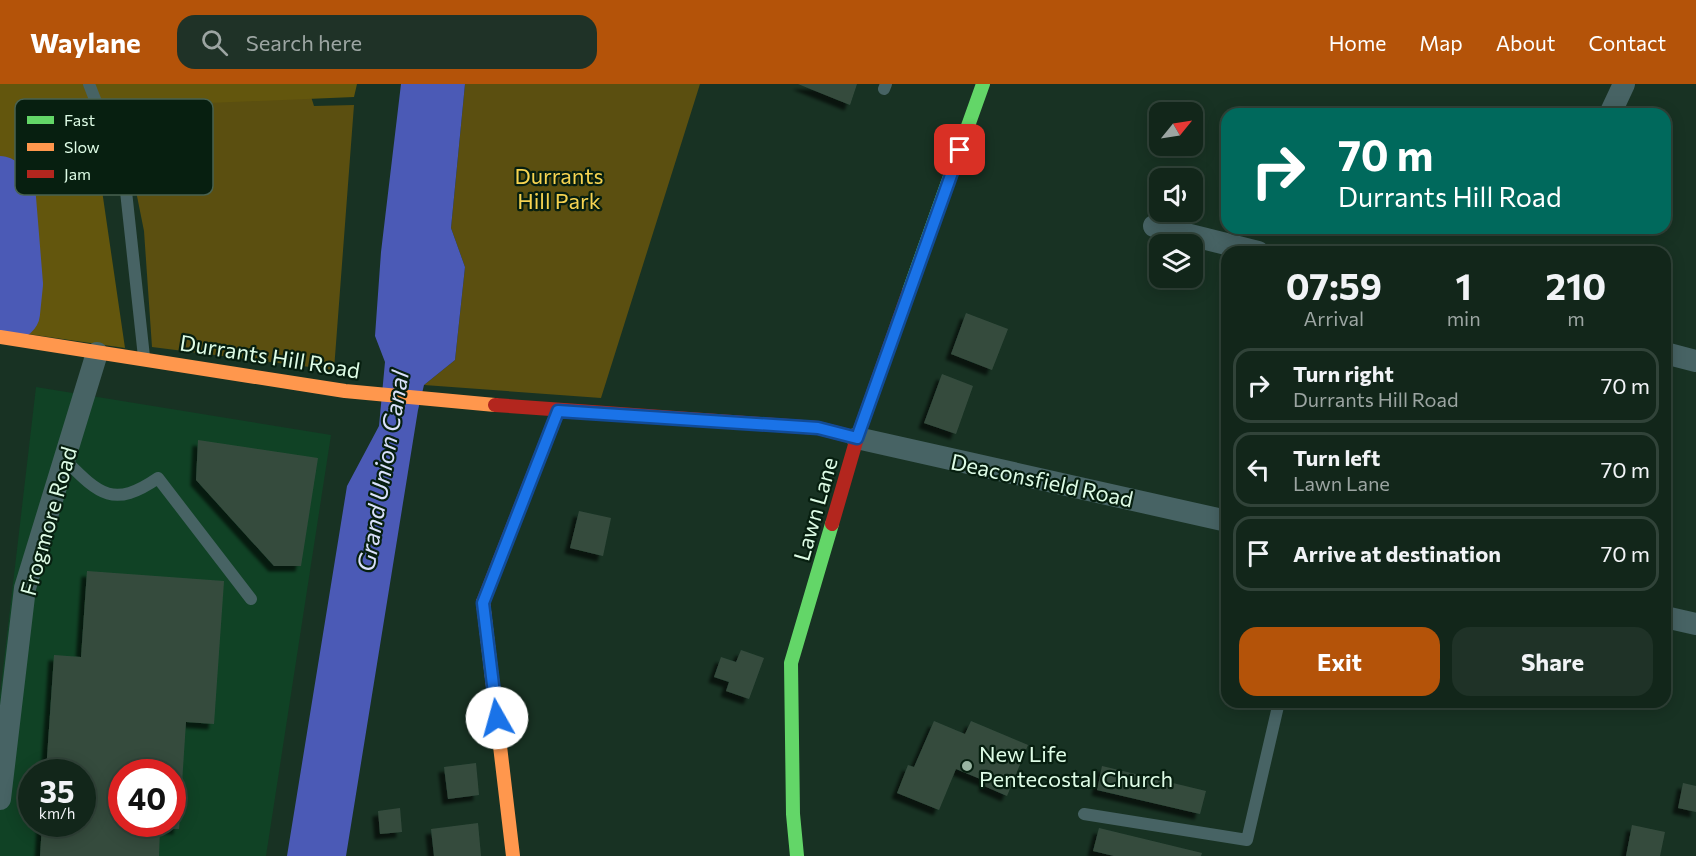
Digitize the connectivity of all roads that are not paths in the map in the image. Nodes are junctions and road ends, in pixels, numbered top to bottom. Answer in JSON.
{"nodes":[{"id":1,"x":89,"y":84,"type":"edge"},
{"id":2,"x":983,"y":84,"type":"edge"},
{"id":3,"x":1624,"y":84,"type":"edge"},
{"id":4,"x":95,"y":99,"type":"edge"},
{"id":5,"x":1613,"y":108,"type":"edge"},
{"id":6,"x":126,"y":195,"type":"edge"},
{"id":7,"x":1154,"y":226,"type":"dead end"},
{"id":8,"x":1234,"y":246,"type":"edge"},
{"id":9,"x":0,"y":337,"type":"edge"},
{"id":10,"x":97,"y":353,"type":"junction"},
{"id":11,"x":1671,"y":355,"type":"edge"},
{"id":12,"x":144,"y":357,"type":"junction"},
{"id":13,"x":1696,"y":361,"type":"edge"},
{"id":14,"x":558,"y":411,"type":"junction"},
{"id":15,"x":857,"y":438,"type":"junction"},
{"id":16,"x":65,"y":460,"type":"junction"},
{"id":17,"x":1221,"y":520,"type":"edge"},
{"id":18,"x":251,"y":599,"type":"dead end"},
{"id":19,"x":1671,"y":618,"type":"edge"},
{"id":20,"x":1696,"y":624,"type":"edge"},
{"id":21,"x":1278,"y":708,"type":"edge"},
{"id":22,"x":0,"y":799,"type":"edge"},
{"id":23,"x":1084,"y":814,"type":"dead end"},
{"id":24,"x":513,"y":856,"type":"edge"},
{"id":25,"x":797,"y":856,"type":"edge"}],
"edges":[{"from":1,"to":4,"type":"lane"},
{"from":2,"to":15,"type":"street","name":"Lawn Lane"},
{"from":3,"to":5,"type":"street"},
{"from":6,"to":12,"type":"lane"},
{"from":7,"to":8,"type":"street"},
{"from":9,"to":10,"type":"street","name":"Durrants Hill Road"},
{"from":10,"to":12,"type":"street","name":"Durrants Hill Road"},
{"from":10,"to":16,"type":"street","name":"Frogmore Road"},
{"from":11,"to":13,"type":"street"},
{"from":12,"to":14,"type":"street","name":"Durrants Hill Road"},
{"from":14,"to":15,"type":"street","name":"Durrants Hill Road"},
{"from":14,"to":24,"type":"street"},
{"from":15,"to":17,"type":"street","name":"Deaconsfield Road"},
{"from":15,"to":25,"type":"street","name":"Lawn Lane"},
{"from":16,"to":18,"type":"lane"},
{"from":16,"to":22,"type":"street","name":"Frogmore Road"},
{"from":19,"to":20,"type":"street"},
{"from":21,"to":23,"type":"lane"}]}
